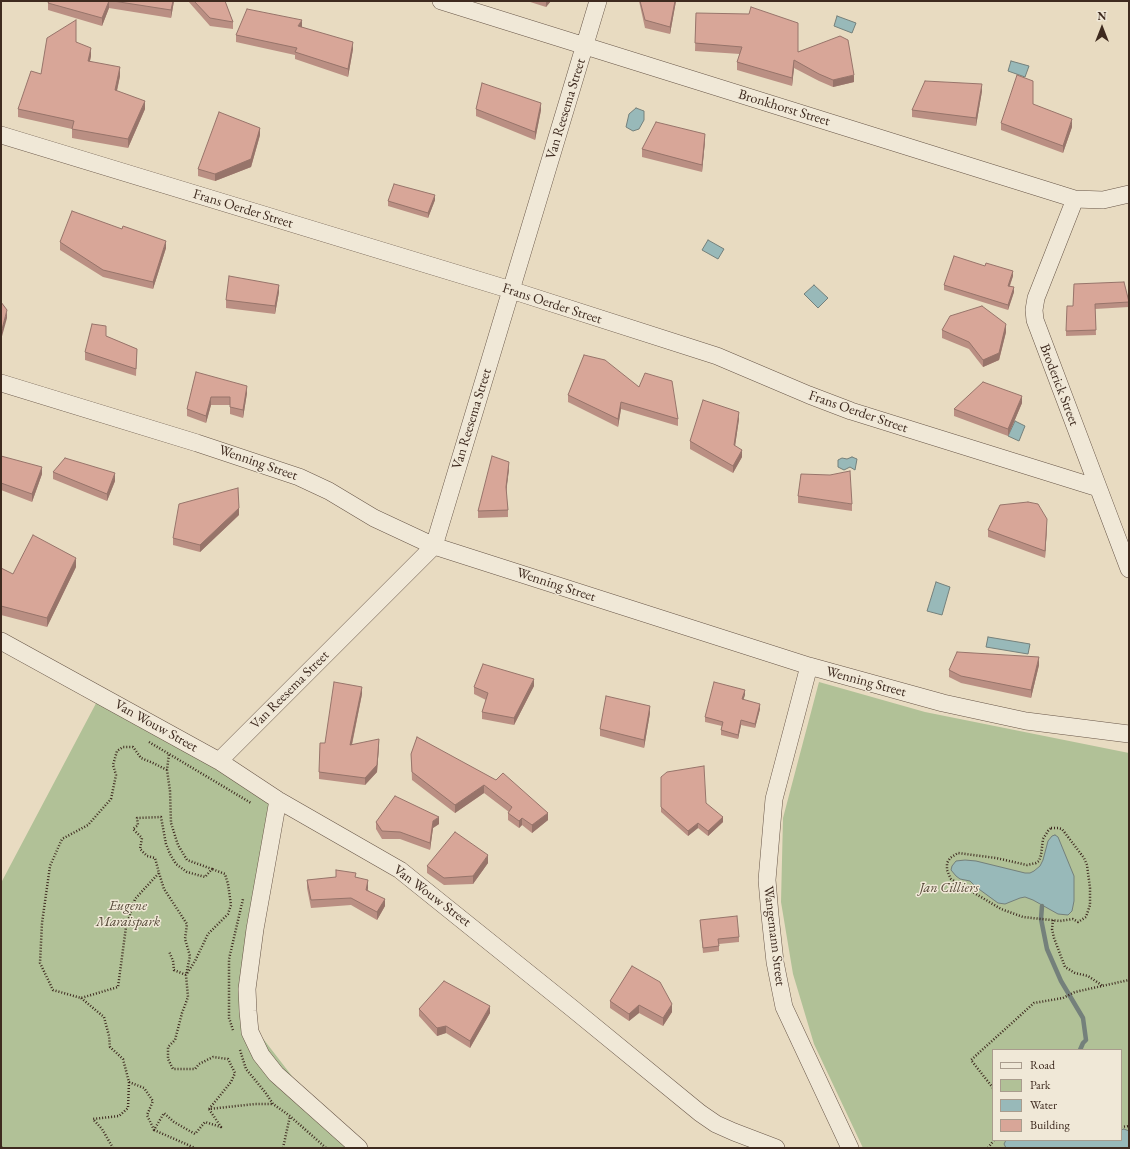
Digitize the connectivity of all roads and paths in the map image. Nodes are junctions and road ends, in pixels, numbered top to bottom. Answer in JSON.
{"nodes":[{"id":1,"x":440,"y":1,"type":"edge"},
{"id":2,"x":598,"y":1,"type":"edge"},
{"id":3,"x":585,"y":46,"type":"junction"},
{"id":4,"x":1,"y":136,"type":"edge"},
{"id":5,"x":1129,"y":194,"type":"edge"},
{"id":6,"x":1075,"y":199,"type":"junction"},
{"id":7,"x":511,"y":290,"type":"junction"},
{"id":8,"x":1,"y":383,"type":"edge"},
{"id":9,"x":1098,"y":488,"type":"junction"},
{"id":10,"x":434,"y":546,"type":"junction"},
{"id":11,"x":1129,"y":569,"type":"edge"},
{"id":12,"x":1,"y":641,"type":"edge"},
{"id":13,"x":809,"y":666,"type":"junction"},
{"id":14,"x":1129,"y":734,"type":"edge"},
{"id":15,"x":169,"y":754,"type":"dead end"},
{"id":16,"x":220,"y":761,"type":"junction"},
{"id":17,"x":167,"y":770,"type":"junction"},
{"id":18,"x":278,"y":800,"type":"junction"},
{"id":19,"x":212,"y":869,"type":"junction"},
{"id":20,"x":159,"y":873,"type":"junction"},
{"id":21,"x":1053,"y":920,"type":"junction"},
{"id":22,"x":169,"y":951,"type":"dead end"},
{"id":23,"x":186,"y":975,"type":"junction"},
{"id":24,"x":1129,"y":980,"type":"edge"},
{"id":25,"x":1103,"y":986,"type":"junction"},
{"id":26,"x":81,"y":998,"type":"junction"},
{"id":27,"x":129,"y":1082,"type":"junction"},
{"id":28,"x":992,"y":1087,"type":"edge"},
{"id":29,"x":273,"y":1104,"type":"dead end"},
{"id":30,"x":209,"y":1109,"type":"junction"},
{"id":31,"x":290,"y":1116,"type":"dead end"},
{"id":32,"x":154,"y":1130,"type":"junction"},
{"id":33,"x":113,"y":1148,"type":"edge"},
{"id":34,"x":196,"y":1148,"type":"edge"},
{"id":35,"x":283,"y":1148,"type":"edge"},
{"id":36,"x":359,"y":1148,"type":"edge"},
{"id":37,"x":776,"y":1148,"type":"edge"},
{"id":38,"x":850,"y":1148,"type":"edge"}],
"edges":[{"from":1,"to":3,"type":"street","name":"Bronkhorst Street"},
{"from":2,"to":3,"type":"street","name":"Van Reesema Street"},
{"from":3,"to":6,"type":"street","name":"Bronkhorst Street"},
{"from":3,"to":7,"type":"street","name":"Van Reesema Street"},
{"from":4,"to":7,"type":"street","name":"Frans Oerder Street"},
{"from":5,"to":6,"type":"street","name":"Bronkhorst Street"},
{"from":6,"to":9,"type":"street","name":"Broderick Street"},
{"from":7,"to":9,"type":"street","name":"Frans Oerder Street"},
{"from":7,"to":10,"type":"street","name":"Van Reesema Street"},
{"from":8,"to":10,"type":"street","name":"Wenning Street"},
{"from":9,"to":11,"type":"street","name":"Broderick Street"},
{"from":10,"to":13,"type":"street","name":"Wenning Street"},
{"from":10,"to":16,"type":"street","name":"Van Reesema Street"},
{"from":12,"to":16,"type":"street","name":"Van Wouw Street"},
{"from":13,"to":14,"type":"street","name":"Wenning Street"},
{"from":13,"to":38,"type":"street","name":"Wangemann Street"},
{"from":15,"to":17,"type":"path"},
{"from":16,"to":18,"type":"street","name":"Van Wouw Street"},
{"from":17,"to":19,"type":"path"},
{"from":17,"to":26,"type":"path"},
{"from":18,"to":36,"type":"street"},
{"from":18,"to":37,"type":"street","name":"Van Wouw Street"},
{"from":19,"to":20,"type":"path"},
{"from":19,"to":23,"type":"path"},
{"from":20,"to":23,"type":"path"},
{"from":20,"to":26,"type":"path"},
{"from":21,"to":21,"type":"path"},
{"from":21,"to":25,"type":"path"},
{"from":22,"to":23,"type":"path"},
{"from":23,"to":30,"type":"path"},
{"from":24,"to":25,"type":"path"},
{"from":25,"to":28,"type":"path"},
{"from":26,"to":27,"type":"path"},
{"from":27,"to":32,"type":"path"},
{"from":27,"to":33,"type":"path"},
{"from":29,"to":30,"type":"path"},
{"from":30,"to":32,"type":"path"},
{"from":31,"to":35,"type":"path"},
{"from":32,"to":34,"type":"path"}]}
